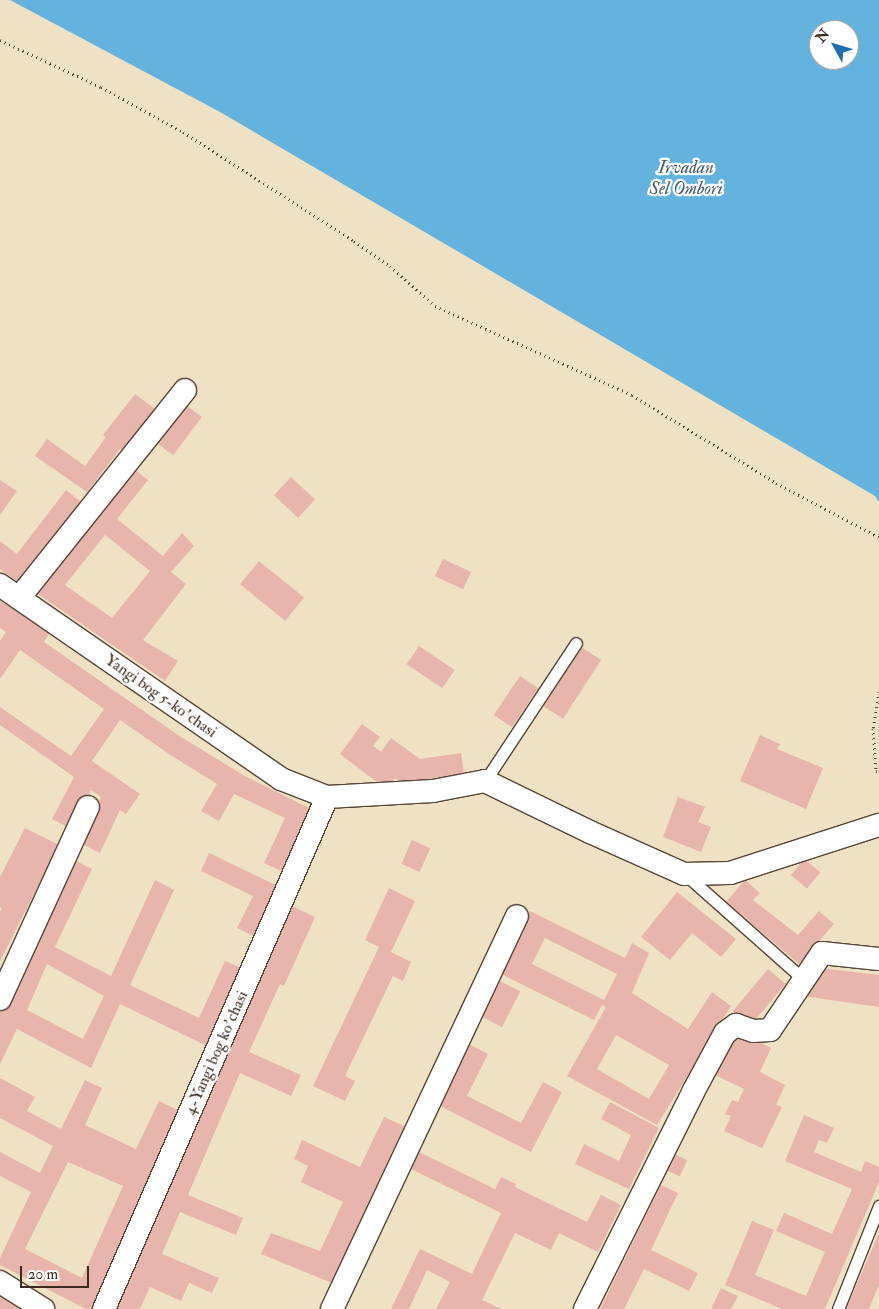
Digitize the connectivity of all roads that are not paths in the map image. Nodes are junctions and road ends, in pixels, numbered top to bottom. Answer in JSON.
{"nodes":[{"id":1,"x":185,"y":390,"type":"dead end"},
{"id":2,"x":0,"y":585,"type":"edge"},
{"id":3,"x":19,"y":598,"type":"junction"},
{"id":4,"x":576,"y":643,"type":"dead end"},
{"id":5,"x":485,"y":781,"type":"junction"},
{"id":6,"x":328,"y":797,"type":"junction"},
{"id":7,"x":88,"y":807,"type":"dead end"},
{"id":8,"x":879,"y":825,"type":"edge"},
{"id":9,"x":684,"y":874,"type":"junction"},
{"id":10,"x":517,"y":916,"type":"dead end"},
{"id":11,"x":879,"y":959,"type":"edge"},
{"id":12,"x":803,"y":979,"type":"junction"},
{"id":13,"x":0,"y":999,"type":"edge"},
{"id":14,"x":879,"y":1206,"type":"edge"},
{"id":15,"x":0,"y":1282,"type":"edge"},
{"id":16,"x":43,"y":1309,"type":"edge"},
{"id":17,"x":104,"y":1309,"type":"edge"},
{"id":18,"x":332,"y":1309,"type":"edge"},
{"id":19,"x":585,"y":1309,"type":"edge"},
{"id":20,"x":838,"y":1309,"type":"edge"}],
"edges":[{"from":1,"to":3,"type":"street"},
{"from":2,"to":3,"type":"street","name":"Yangi bog 5-koʼchasi"},
{"from":3,"to":6,"type":"street","name":"Yangi bog 5-koʼchasi"},
{"from":4,"to":5,"type":"lane"},
{"from":5,"to":6,"type":"street"},
{"from":5,"to":9,"type":"street"},
{"from":6,"to":17,"type":"street","name":"4-Yangi bog koʼchasi"},
{"from":7,"to":13,"type":"street"},
{"from":8,"to":9,"type":"street"},
{"from":9,"to":12,"type":"lane"},
{"from":10,"to":18,"type":"street"},
{"from":11,"to":12,"type":"street"},
{"from":12,"to":19,"type":"street"},
{"from":14,"to":20,"type":"lane"},
{"from":15,"to":16,"type":"street"}]}
